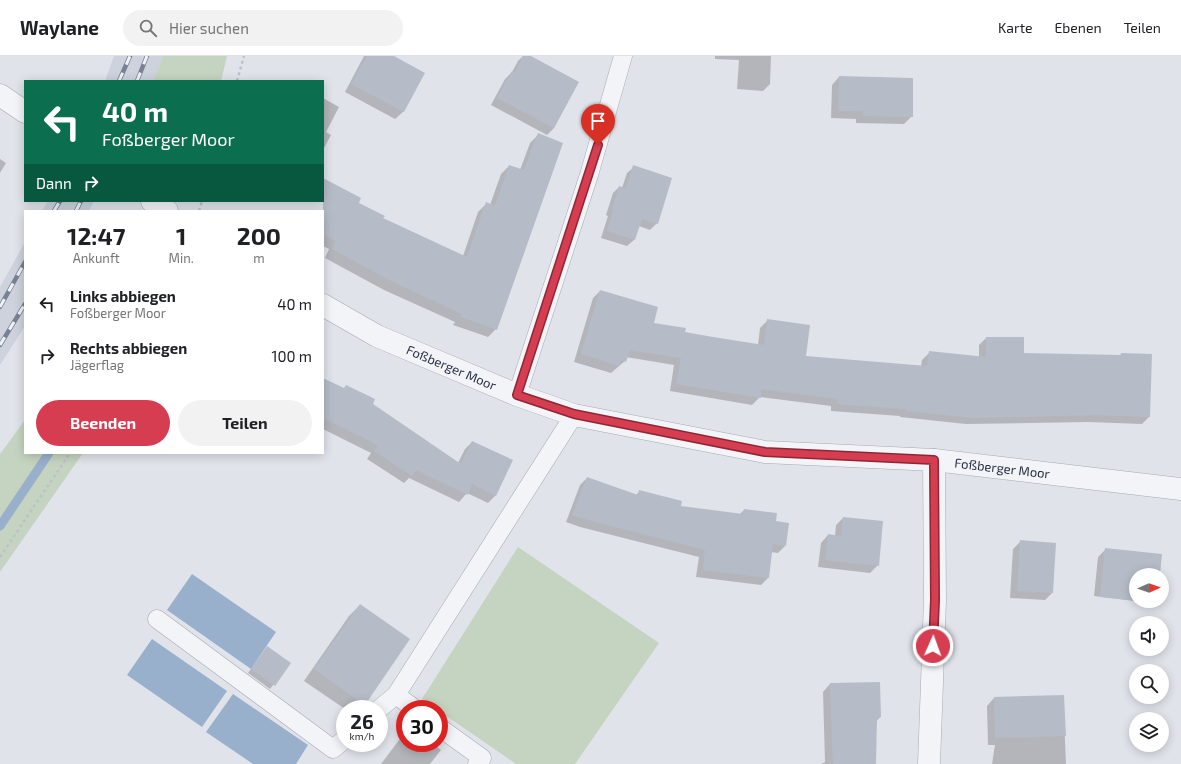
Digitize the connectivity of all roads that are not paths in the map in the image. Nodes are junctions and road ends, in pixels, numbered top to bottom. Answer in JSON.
{"nodes":[{"id":1,"x":623,"y":56,"type":"edge"},
{"id":2,"x":0,"y":95,"type":"edge"},
{"id":3,"x":24,"y":111,"type":"edge"},
{"id":4,"x":154,"y":202,"type":"edge"},
{"id":5,"x":166,"y":210,"type":"edge"},
{"id":6,"x":324,"y":305,"type":"edge"},
{"id":7,"x":517,"y":395,"type":"junction"},
{"id":8,"x":574,"y":414,"type":"junction"},
{"id":9,"x":934,"y":460,"type":"junction"},
{"id":10,"x":1181,"y":489,"type":"edge"},
{"id":11,"x":157,"y":619,"type":"dead end"},
{"id":12,"x":396,"y":695,"type":"junction"},
{"id":13,"x":403,"y":700,"type":"edge"},
{"id":14,"x":388,"y":702,"type":"edge"},
{"id":15,"x":448,"y":734,"type":"edge"},
{"id":16,"x":336,"y":746,"type":"edge"},
{"id":17,"x":483,"y":762,"type":"edge"},
{"id":18,"x":929,"y":764,"type":"edge"}],
"edges":[{"from":1,"to":7,"type":"lane"},
{"from":2,"to":3,"type":"street"},
{"from":4,"to":5,"type":"street"},
{"from":6,"to":7,"type":"street","name":"Foßberger Moor"},
{"from":7,"to":8,"type":"street","name":"Foßberger Moor"},
{"from":8,"to":9,"type":"street","name":"Foßberger Moor"},
{"from":8,"to":12,"type":"lane"},
{"from":9,"to":10,"type":"street","name":"Foßberger Moor"},
{"from":9,"to":18,"type":"street"},
{"from":11,"to":16,"type":"lane"},
{"from":12,"to":13,"type":"lane"},
{"from":12,"to":14,"type":"lane"},
{"from":15,"to":17,"type":"lane"}]}
